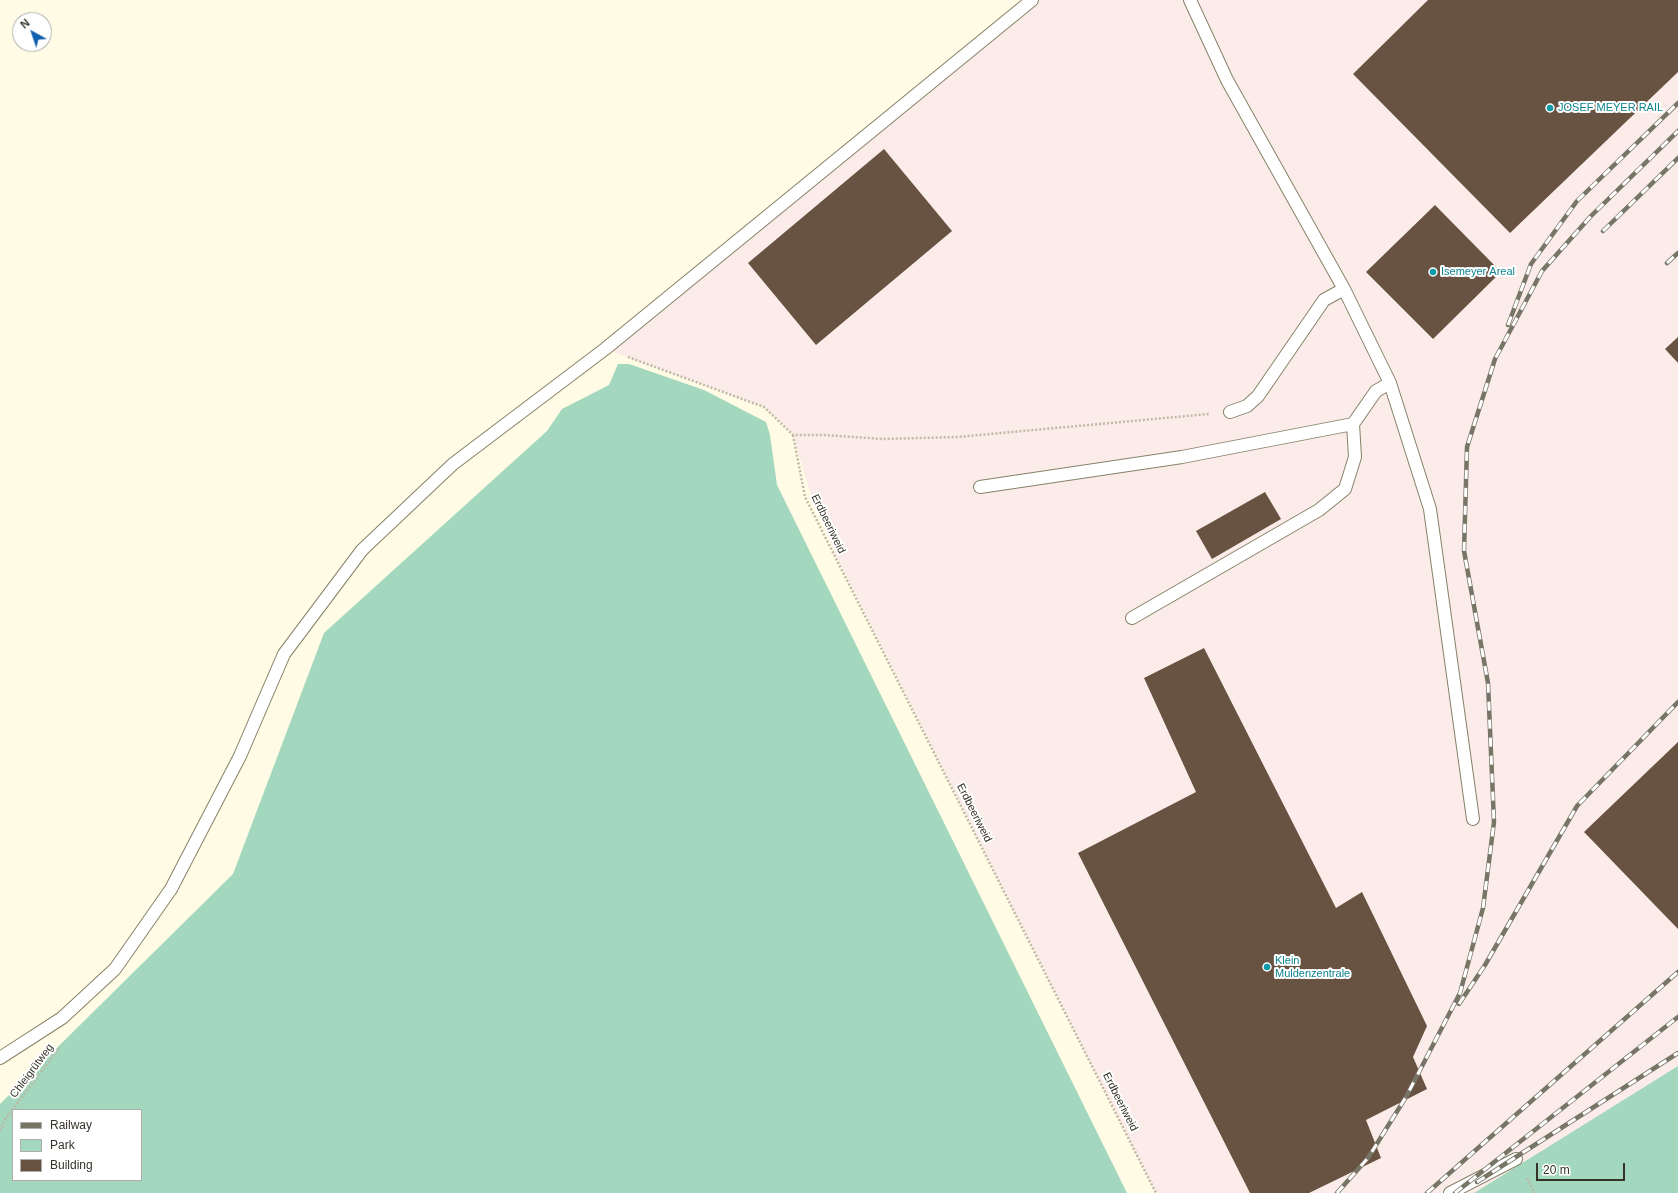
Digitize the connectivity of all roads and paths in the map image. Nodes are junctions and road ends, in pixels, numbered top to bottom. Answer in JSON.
{"nodes":[{"id":1,"x":1032,"y":0,"type":"edge"},
{"id":2,"x":1190,"y":0,"type":"edge"},
{"id":3,"x":1344,"y":289,"type":"junction"},
{"id":4,"x":605,"y":349,"type":"junction"},
{"id":5,"x":1390,"y":383,"type":"junction"},
{"id":6,"x":1230,"y":412,"type":"joint"},
{"id":7,"x":1353,"y":424,"type":"junction"},
{"id":8,"x":793,"y":435,"type":"junction"},
{"id":9,"x":980,"y":487,"type":"dead end"},
{"id":10,"x":1132,"y":618,"type":"dead end"},
{"id":11,"x":1473,"y":819,"type":"dead end"},
{"id":12,"x":62,"y":1018,"type":"junction"},
{"id":13,"x":0,"y":1058,"type":"edge"},
{"id":14,"x":13,"y":1109,"type":"edge"},
{"id":15,"x":12,"y":1110,"type":"edge"},
{"id":16,"x":0,"y":1131,"type":"edge"},
{"id":17,"x":1516,"y":1158,"type":"dead end"},
{"id":18,"x":1156,"y":1193,"type":"edge"},
{"id":19,"x":1450,"y":1193,"type":"edge"}],
"edges":[{"from":1,"to":4,"type":"lane"},
{"from":2,"to":3,"type":"lane"},
{"from":3,"to":5,"type":"lane"},
{"from":3,"to":6,"type":"lane"},
{"from":4,"to":8,"type":"path"},
{"from":4,"to":12,"type":"lane"},
{"from":5,"to":7,"type":"lane"},
{"from":5,"to":11,"type":"lane"},
{"from":6,"to":8,"type":"path"},
{"from":7,"to":9,"type":"lane"},
{"from":7,"to":10,"type":"lane"},
{"from":8,"to":18,"type":"path","name":"Erdbeeriweid"},
{"from":12,"to":13,"type":"lane"},
{"from":12,"to":14,"type":"path","name":"Chleigrütweg"},
{"from":15,"to":16,"type":"path","name":"Chleigrütweg"},
{"from":17,"to":19,"type":"lane"}]}
